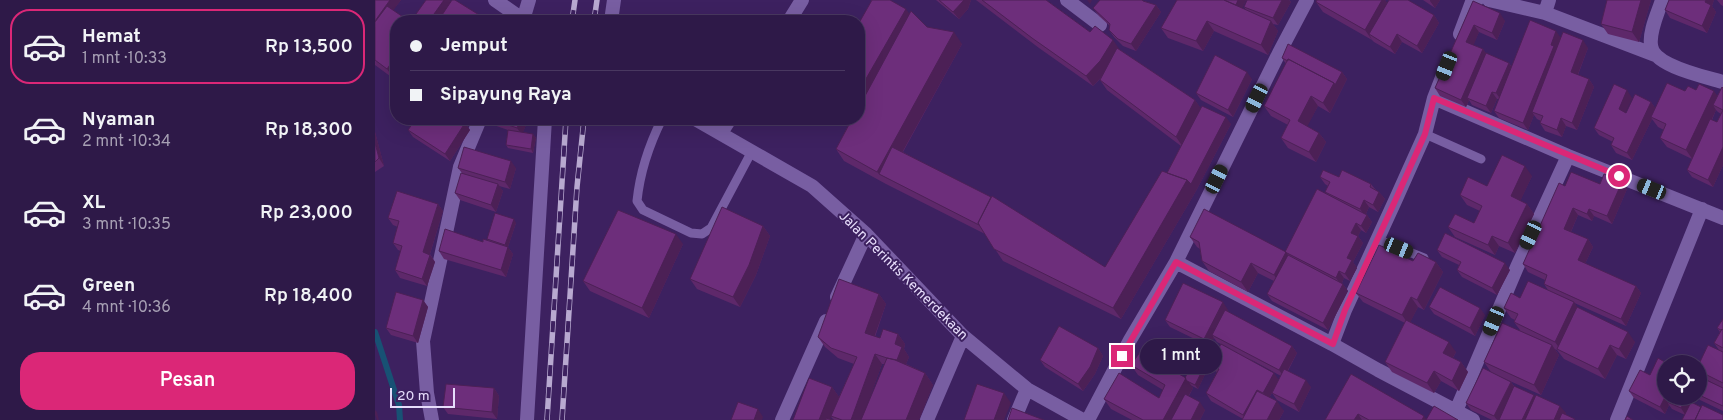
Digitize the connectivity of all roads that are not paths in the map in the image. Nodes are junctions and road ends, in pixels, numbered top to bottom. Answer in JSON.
{"nodes":[{"id":1,"x":495,"y":0,"type":"edge"},
{"id":2,"x":529,"y":0,"type":"edge"},
{"id":3,"x":614,"y":0,"type":"edge"},
{"id":4,"x":802,"y":0,"type":"edge"},
{"id":5,"x":1067,"y":0,"type":"edge"},
{"id":6,"x":1307,"y":0,"type":"edge"},
{"id":7,"x":1477,"y":0,"type":"edge"},
{"id":8,"x":1489,"y":0,"type":"edge"},
{"id":9,"x":1662,"y":0,"type":"edge"},
{"id":10,"x":1547,"y":7,"type":"edge"},
{"id":11,"x":517,"y":15,"type":"edge"},
{"id":12,"x":525,"y":15,"type":"edge"},
{"id":13,"x":612,"y":15,"type":"edge"},
{"id":14,"x":793,"y":15,"type":"edge"},
{"id":15,"x":1100,"y":25,"type":"edge"},
{"id":16,"x":1455,"y":46,"type":"edge"},
{"id":17,"x":1655,"y":55,"type":"junction"},
{"id":18,"x":1448,"y":63,"type":"edge"},
{"id":19,"x":1723,"y":82,"type":"edge"},
{"id":20,"x":1434,"y":98,"type":"junction"},
{"id":21,"x":477,"y":125,"type":"edge"},
{"id":22,"x":545,"y":125,"type":"edge"},
{"id":23,"x":659,"y":125,"type":"edge"},
{"id":24,"x":706,"y":125,"type":"edge"},
{"id":25,"x":726,"y":125,"type":"edge"},
{"id":26,"x":721,"y":133,"type":"junction"},
{"id":27,"x":1425,"y":134,"type":"junction"},
{"id":28,"x":752,"y":151,"type":"junction"},
{"id":29,"x":1569,"y":156,"type":"junction"},
{"id":30,"x":1481,"y":159,"type":"dead end"},
{"id":31,"x":1702,"y":209,"type":"junction"},
{"id":32,"x":1723,"y":218,"type":"edge"},
{"id":33,"x":866,"y":234,"type":"junction"},
{"id":34,"x":1377,"y":239,"type":"junction"},
{"id":35,"x":1424,"y":258,"type":"edge"},
{"id":36,"x":1176,"y":262,"type":"junction"},
{"id":37,"x":963,"y":336,"type":"junction"},
{"id":38,"x":1333,"y":344,"type":"junction"},
{"id":39,"x":1027,"y":389,"type":"junction"},
{"id":40,"x":1455,"y":411,"type":"junction"},
{"id":41,"x":432,"y":420,"type":"edge"},
{"id":42,"x":527,"y":420,"type":"edge"},
{"id":43,"x":782,"y":420,"type":"edge"},
{"id":44,"x":927,"y":420,"type":"edge"},
{"id":45,"x":1014,"y":420,"type":"edge"},
{"id":46,"x":1083,"y":420,"type":"edge"},
{"id":47,"x":1089,"y":420,"type":"edge"},
{"id":48,"x":1473,"y":420,"type":"edge"},
{"id":49,"x":1617,"y":420,"type":"edge"}],
"edges":[{"from":1,"to":11,"type":"street"},
{"from":2,"to":12,"type":"street"},
{"from":3,"to":13,"type":"street"},
{"from":4,"to":14,"type":"street"},
{"from":5,"to":15,"type":"street"},
{"from":6,"to":36,"type":"street"},
{"from":7,"to":16,"type":"street"},
{"from":8,"to":10,"type":"street"},
{"from":9,"to":17,"type":"street"},
{"from":10,"to":17,"type":"street"},
{"from":17,"to":19,"type":"street"},
{"from":18,"to":20,"type":"street"},
{"from":20,"to":27,"type":"street"},
{"from":20,"to":29,"type":"street"},
{"from":21,"to":41,"type":"street"},
{"from":22,"to":42,"type":"street"},
{"from":23,"to":28,"type":"lane"},
{"from":24,"to":26,"type":"street","name":"Jalan Perintis Kemerdekaan"},
{"from":25,"to":26,"type":"street"},
{"from":26,"to":28,"type":"street","name":"Jalan Perintis Kemerdekaan"},
{"from":27,"to":30,"type":"lane"},
{"from":27,"to":34,"type":"street"},
{"from":28,"to":33,"type":"street","name":"Jalan Perintis Kemerdekaan"},
{"from":29,"to":31,"type":"street"},
{"from":29,"to":40,"type":"street"},
{"from":31,"to":32,"type":"street"},
{"from":31,"to":49,"type":"street"},
{"from":33,"to":37,"type":"street","name":"Jalan Perintis Kemerdekaan"},
{"from":33,"to":43,"type":"street"},
{"from":34,"to":35,"type":"lane"},
{"from":34,"to":38,"type":"street"},
{"from":36,"to":38,"type":"street"},
{"from":36,"to":47,"type":"street"},
{"from":37,"to":39,"type":"street","name":"Jalan Perintis Kemerdekaan"},
{"from":37,"to":44,"type":"street"},
{"from":38,"to":40,"type":"street"},
{"from":39,"to":45,"type":"street"},
{"from":39,"to":46,"type":"street","name":"Jalan Perintis Kemerdekaan"},
{"from":40,"to":48,"type":"street"}]}
